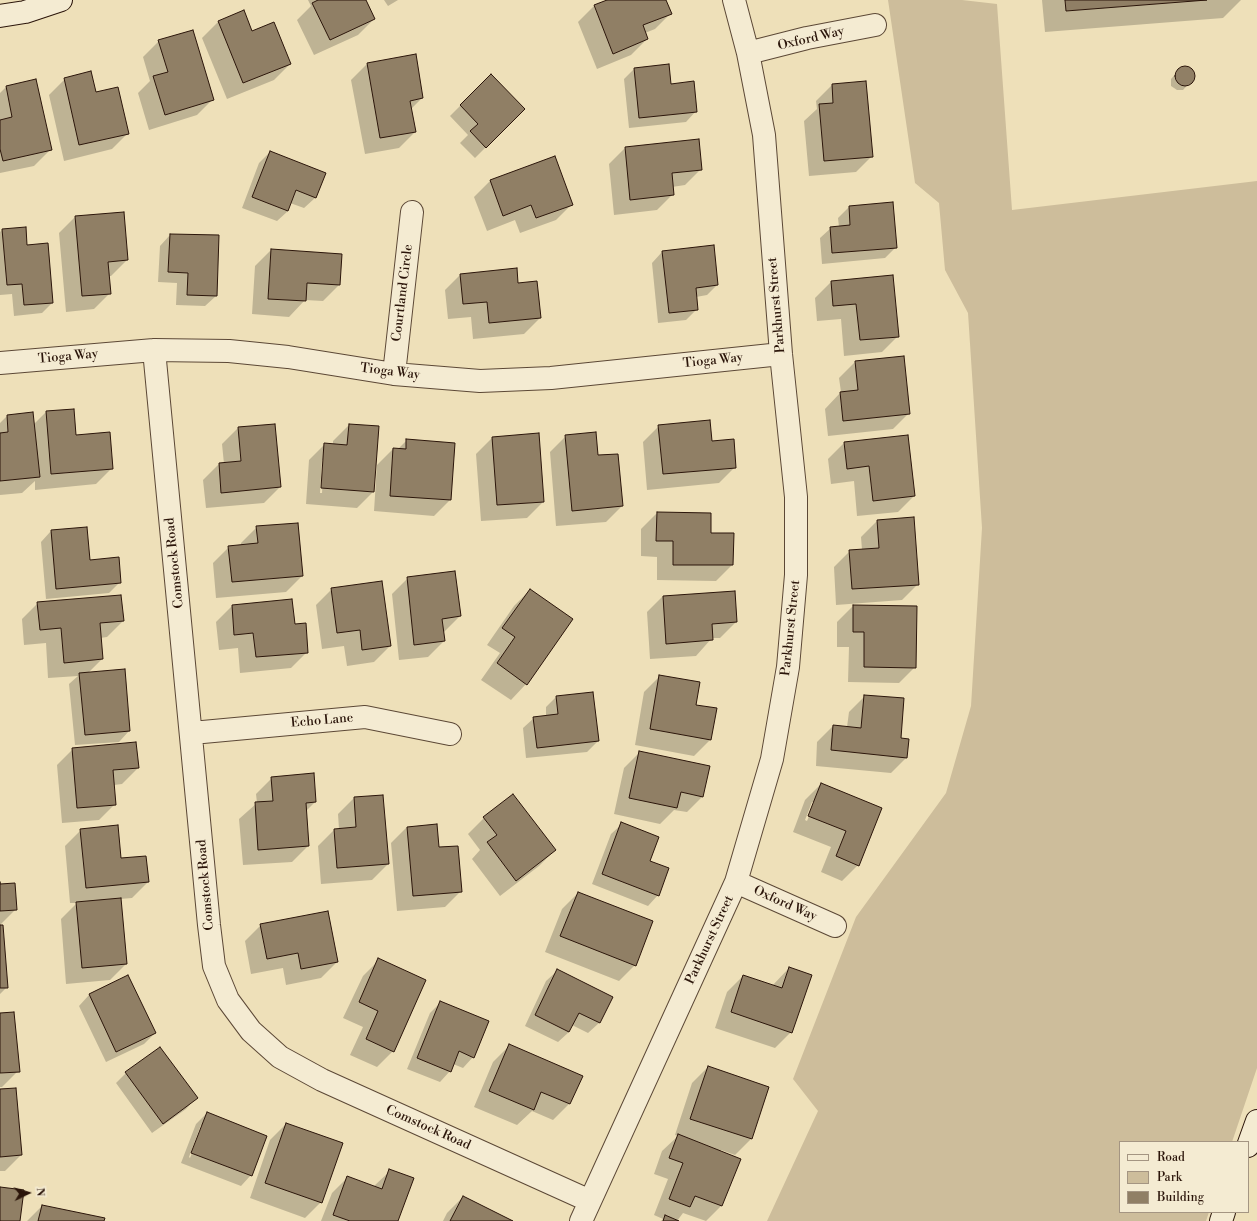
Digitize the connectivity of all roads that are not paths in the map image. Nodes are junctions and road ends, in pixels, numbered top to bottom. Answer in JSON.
{"nodes":[{"id":1,"x":61,"y":0,"type":"edge"},
{"id":2,"x":734,"y":0,"type":"edge"},
{"id":3,"x":0,"y":16,"type":"edge"},
{"id":4,"x":875,"y":25,"type":"dead end"},
{"id":5,"x":748,"y":54,"type":"junction"},
{"id":6,"x":412,"y":212,"type":"dead end"},
{"id":7,"x":154,"y":350,"type":"junction"},
{"id":8,"x":781,"y":354,"type":"junction"},
{"id":9,"x":0,"y":362,"type":"edge"},
{"id":10,"x":394,"y":374,"type":"junction"},
{"id":11,"x":192,"y":732,"type":"junction"},
{"id":12,"x":450,"y":734,"type":"dead end"},
{"id":13,"x":736,"y":882,"type":"junction"},
{"id":14,"x":835,"y":926,"type":"dead end"},
{"id":15,"x":1257,"y":1121,"type":"edge"},
{"id":16,"x":1249,"y":1143,"type":"edge"},
{"id":17,"x":590,"y":1202,"type":"junction"},
{"id":18,"x":581,"y":1221,"type":"edge"}],
"edges":[{"from":1,"to":3,"type":"street"},
{"from":2,"to":5,"type":"street","name":"Parkhurst Street"},
{"from":4,"to":5,"type":"street","name":"Oxford Way"},
{"from":5,"to":8,"type":"street","name":"Parkhurst Street"},
{"from":6,"to":10,"type":"street","name":"Courtland Circle"},
{"from":7,"to":9,"type":"street","name":"Tioga Way"},
{"from":7,"to":10,"type":"street","name":"Tioga Way"},
{"from":7,"to":11,"type":"street","name":"Comstock Road"},
{"from":8,"to":10,"type":"street","name":"Tioga Way"},
{"from":8,"to":13,"type":"street","name":"Parkhurst Street"},
{"from":11,"to":12,"type":"street","name":"Echo Lane"},
{"from":11,"to":17,"type":"street","name":"Comstock Road"},
{"from":13,"to":14,"type":"street","name":"Oxford Way"},
{"from":13,"to":17,"type":"street","name":"Parkhurst Street"},
{"from":15,"to":16,"type":"street"},
{"from":17,"to":18,"type":"street","name":"Parkhurst Street"}]}
